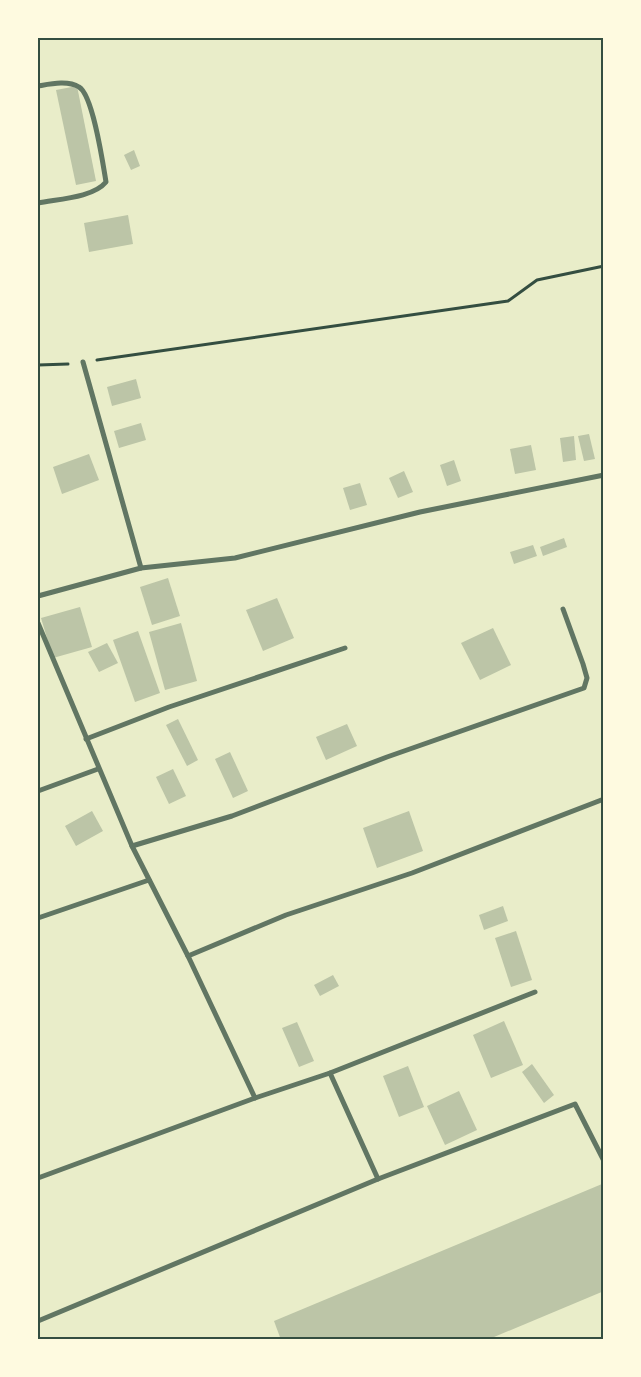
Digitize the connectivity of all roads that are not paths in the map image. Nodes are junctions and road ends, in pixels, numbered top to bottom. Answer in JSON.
{"nodes":[{"id":1,"x":38,"y":86,"type":"edge"},
{"id":2,"x":38,"y":202,"type":"edge"},
{"id":3,"x":82,"y":362,"type":"road end"},
{"id":4,"x":604,"y":475,"type":"edge"},
{"id":5,"x":141,"y":568,"type":"junction"},
{"id":6,"x":38,"y":596,"type":"edge"},
{"id":7,"x":563,"y":609,"type":"dead end"},
{"id":8,"x":38,"y":624,"type":"edge"},
{"id":9,"x":345,"y":648,"type":"dead end"},
{"id":10,"x":86,"y":738,"type":"junction"},
{"id":11,"x":98,"y":769,"type":"junction"},
{"id":12,"x":38,"y":791,"type":"edge"},
{"id":13,"x":604,"y":799,"type":"edge"},
{"id":14,"x":132,"y":846,"type":"junction"},
{"id":15,"x":149,"y":880,"type":"junction"},
{"id":16,"x":38,"y":918,"type":"edge"},
{"id":17,"x":188,"y":956,"type":"junction"},
{"id":18,"x":535,"y":992,"type":"dead end"},
{"id":19,"x":330,"y":1073,"type":"junction"},
{"id":20,"x":255,"y":1098,"type":"junction"},
{"id":21,"x":604,"y":1161,"type":"edge"},
{"id":22,"x":38,"y":1178,"type":"edge"},
{"id":23,"x":378,"y":1179,"type":"junction"},
{"id":24,"x":38,"y":1321,"type":"edge"}],
"edges":[{"from":1,"to":2,"type":"street"},
{"from":3,"to":5,"type":"street"},
{"from":4,"to":5,"type":"street"},
{"from":5,"to":6,"type":"street"},
{"from":7,"to":14,"type":"street"},
{"from":8,"to":10,"type":"street"},
{"from":9,"to":10,"type":"street"},
{"from":10,"to":11,"type":"street"},
{"from":11,"to":12,"type":"street"},
{"from":11,"to":14,"type":"street"},
{"from":13,"to":17,"type":"street"},
{"from":14,"to":15,"type":"street"},
{"from":15,"to":16,"type":"street"},
{"from":15,"to":17,"type":"street"},
{"from":17,"to":20,"type":"street"},
{"from":18,"to":19,"type":"street"},
{"from":19,"to":20,"type":"street"},
{"from":19,"to":23,"type":"street"},
{"from":20,"to":22,"type":"street"},
{"from":21,"to":23,"type":"street"},
{"from":23,"to":24,"type":"street"}]}
